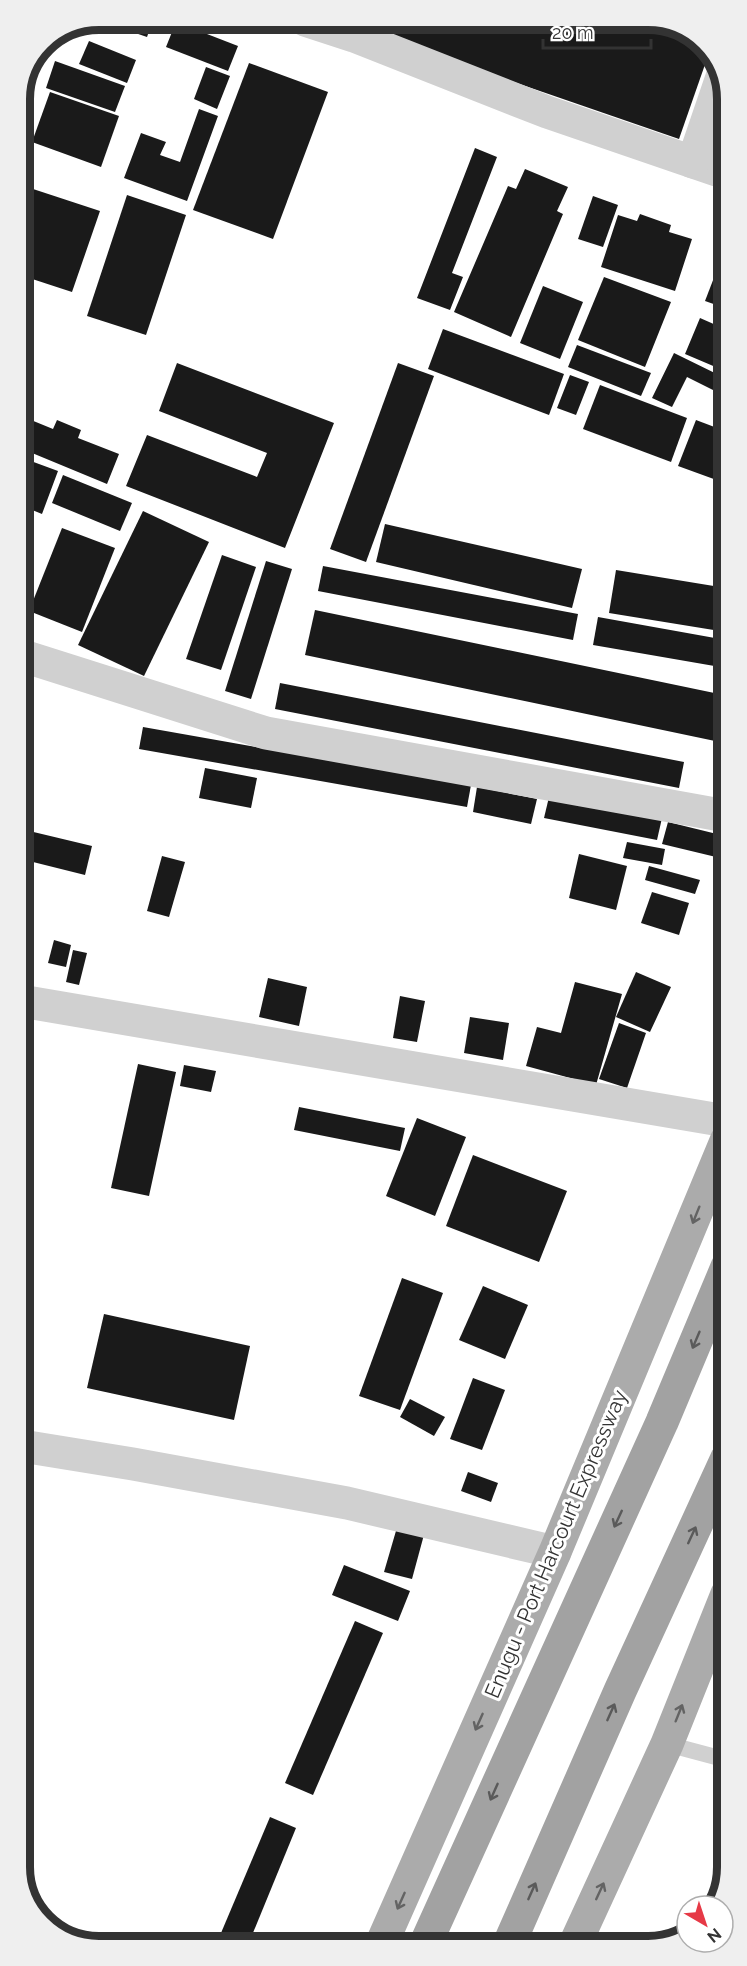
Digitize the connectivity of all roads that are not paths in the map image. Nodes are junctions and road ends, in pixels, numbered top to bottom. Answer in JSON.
{"nodes":[{"id":1,"x":362,"y":30,"type":"edge"},
{"id":2,"x":716,"y":93,"type":"edge"},
{"id":3,"x":693,"y":162,"type":"junction"},
{"id":4,"x":717,"y":170,"type":"edge"},
{"id":5,"x":30,"y":657,"type":"edge"},
{"id":6,"x":717,"y":814,"type":"edge"},
{"id":7,"x":30,"y":1003,"type":"edge"},
{"id":8,"x":717,"y":1119,"type":"edge"},
{"id":9,"x":717,"y":1163,"type":"edge"},
{"id":10,"x":717,"y":1291,"type":"edge"},
{"id":11,"x":30,"y":1447,"type":"edge"},
{"id":12,"x":717,"y":1480,"type":"edge"},
{"id":13,"x":555,"y":1552,"type":"junction"},
{"id":14,"x":717,"y":1619,"type":"edge"},
{"id":15,"x":667,"y":1744,"type":"junction"},
{"id":16,"x":717,"y":1757,"type":"edge"},
{"id":17,"x":385,"y":1936,"type":"edge"},
{"id":18,"x":429,"y":1936,"type":"edge"},
{"id":19,"x":513,"y":1936,"type":"edge"},
{"id":20,"x":579,"y":1936,"type":"edge"}],
"edges":[{"from":1,"to":3,"type":"street"},
{"from":2,"to":3,"type":"street"},
{"from":3,"to":4,"type":"street"},
{"from":5,"to":6,"type":"street"},
{"from":7,"to":8,"type":"street"},
{"from":9,"to":13,"type":"main road","name":"Enugu - Port Harcourt Expressway","one_way":true},
{"from":10,"to":18,"type":"highway","name":"Enugu - Port Harcourt Expressway","one_way":true},
{"from":11,"to":13,"type":"street"},
{"from":19,"to":12,"type":"highway","one_way":true},
{"from":13,"to":17,"type":"main road","name":"Enugu - Port Harcourt Expressway","one_way":true},
{"from":15,"to":14,"type":"main road","one_way":true},
{"from":15,"to":16,"type":"lane"},
{"from":20,"to":15,"type":"main road","one_way":true}]}
